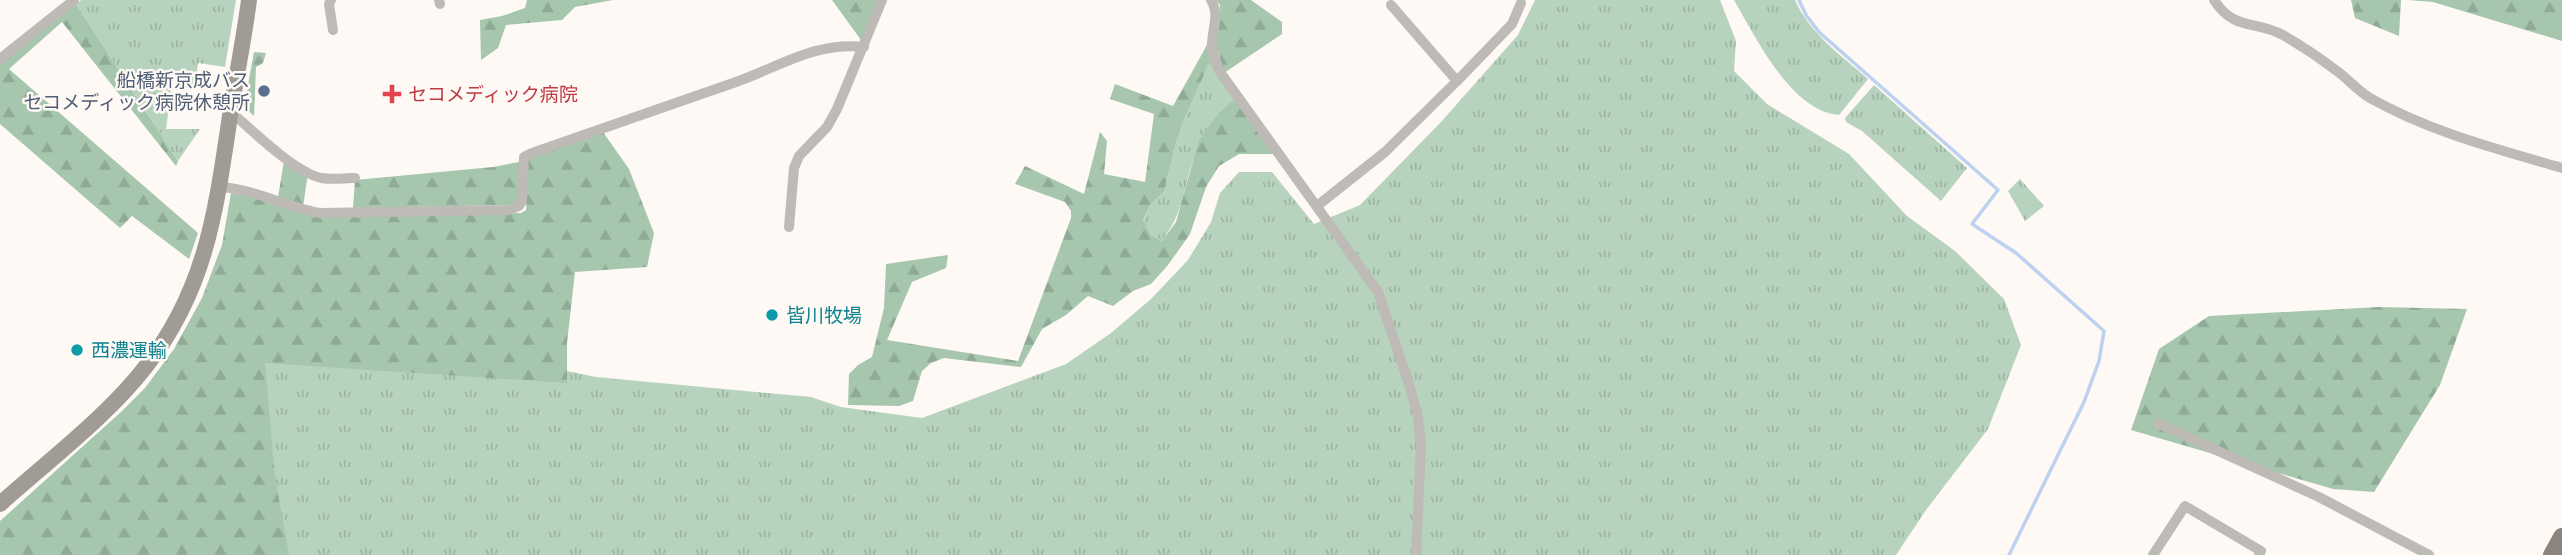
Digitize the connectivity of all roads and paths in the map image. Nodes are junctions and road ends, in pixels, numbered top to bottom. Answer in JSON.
{"nodes":[{"id":1,"x":74,"y":0,"type":"edge"},
{"id":2,"x":249,"y":0,"type":"edge"},
{"id":3,"x":331,"y":0,"type":"edge"},
{"id":4,"x":882,"y":0,"type":"edge"},
{"id":5,"x":1211,"y":0,"type":"edge"},
{"id":6,"x":2214,"y":0,"type":"edge"},
{"id":7,"x":1521,"y":3,"type":"dead end"},
{"id":8,"x":1391,"y":5,"type":"dead end"},
{"id":9,"x":333,"y":30,"type":"dead end"},
{"id":10,"x":864,"y":47,"type":"junction"},
{"id":11,"x":0,"y":58,"type":"edge"},
{"id":12,"x":1457,"y":81,"type":"junction"},
{"id":13,"x":231,"y":112,"type":"junction"},
{"id":14,"x":2562,"y":168,"type":"edge"},
{"id":15,"x":355,"y":178,"type":"dead end"},
{"id":16,"x":220,"y":187,"type":"junction"},
{"id":17,"x":1317,"y":206,"type":"junction"},
{"id":18,"x":789,"y":227,"type":"dead end"},
{"id":19,"x":2160,"y":424,"type":"dead end"},
{"id":20,"x":0,"y":504,"type":"edge"},
{"id":21,"x":2562,"y":537,"type":"edge"},
{"id":22,"x":1416,"y":555,"type":"edge"},
{"id":23,"x":2153,"y":555,"type":"edge"},
{"id":24,"x":2259,"y":555,"type":"edge"},
{"id":25,"x":2429,"y":555,"type":"edge"},
{"id":26,"x":2552,"y":555,"type":"edge"}],
"edges":[{"from":1,"to":11,"type":"street"},
{"from":2,"to":13,"type":"street"},
{"from":3,"to":9,"type":"street"},
{"from":4,"to":10,"type":"street"},
{"from":5,"to":17,"type":"street"},
{"from":6,"to":14,"type":"street"},
{"from":7,"to":12,"type":"street"},
{"from":8,"to":12,"type":"street"},
{"from":10,"to":16,"type":"street"},
{"from":10,"to":18,"type":"street"},
{"from":12,"to":17,"type":"street"},
{"from":13,"to":15,"type":"street"},
{"from":13,"to":16,"type":"street"},
{"from":16,"to":20,"type":"street"},
{"from":17,"to":22,"type":"street"},
{"from":19,"to":25,"type":"street"},
{"from":21,"to":26,"type":"main road"},
{"from":23,"to":24,"type":"street"}]}
